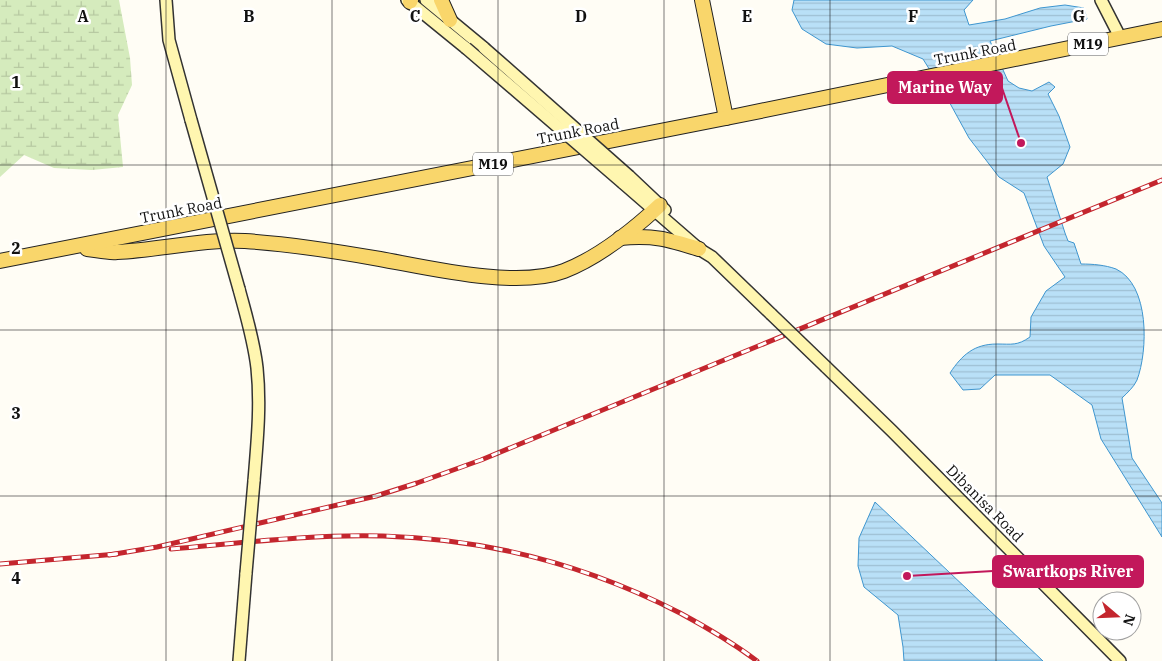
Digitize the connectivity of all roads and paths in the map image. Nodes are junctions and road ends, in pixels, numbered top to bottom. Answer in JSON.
{"nodes":[{"id":1,"x":166,"y":0,"type":"edge"},
{"id":2,"x":426,"y":0,"type":"edge"},
{"id":3,"x":441,"y":0,"type":"edge"},
{"id":4,"x":702,"y":0,"type":"edge"},
{"id":5,"x":1101,"y":0,"type":"edge"},
{"id":6,"x":409,"y":1,"type":"edge"},
{"id":7,"x":450,"y":20,"type":"junction"},
{"id":8,"x":1162,"y":30,"type":"edge"},
{"id":9,"x":1120,"y":37,"type":"junction"},
{"id":10,"x":726,"y":118,"type":"junction"},
{"id":11,"x":626,"y":180,"type":"junction"},
{"id":12,"x":657,"y":208,"type":"junction"},
{"id":13,"x":620,"y":238,"type":"junction"},
{"id":14,"x":71,"y":248,"type":"junction"},
{"id":15,"x":699,"y":248,"type":"junction"},
{"id":16,"x":712,"y":257,"type":"junction"},
{"id":17,"x":0,"y":261,"type":"edge"},
{"id":18,"x":239,"y":661,"type":"edge"},
{"id":19,"x":1120,"y":661,"type":"edge"}],
"edges":[{"from":1,"to":18,"type":"main road","bridge":true},
{"from":2,"to":7,"type":"main road"},
{"from":3,"to":7,"type":"main road"},
{"from":4,"to":10,"type":"main road"},
{"from":5,"to":9,"type":"main road"},
{"from":6,"to":11,"type":"main road","bridge":true},
{"from":7,"to":11,"type":"main road","bridge":true},
{"from":8,"to":9,"type":"main road","name":"Trunk Road","number":"M19"},
{"from":9,"to":10,"type":"main road","name":"Trunk Road","number":"M19"},
{"from":10,"to":14,"type":"main road","name":"Trunk Road","number":"M19"},
{"from":11,"to":12,"type":"main road"},
{"from":12,"to":13,"type":"main road"},
{"from":12,"to":15,"type":"main road"},
{"from":12,"to":16,"type":"main road"},
{"from":13,"to":14,"type":"main road"},
{"from":13,"to":15,"type":"main road"},
{"from":14,"to":17,"type":"main road","name":"Trunk Road","number":"M19"},
{"from":15,"to":16,"type":"main road"},
{"from":16,"to":19,"type":"main road","name":"Dibanisa Road","bridge":true}]}
